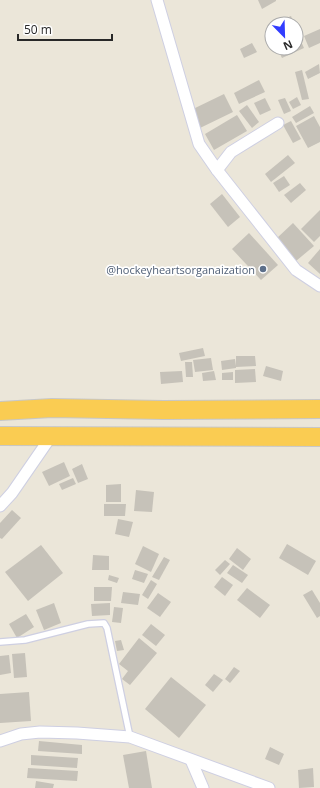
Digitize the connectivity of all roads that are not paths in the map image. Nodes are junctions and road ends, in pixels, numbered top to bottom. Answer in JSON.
{"nodes":[{"id":1,"x":157,"y":0,"type":"edge"},
{"id":2,"x":278,"y":123,"type":"dead end"},
{"id":3,"x":217,"y":170,"type":"junction"},
{"id":4,"x":320,"y":286,"type":"edge"},
{"id":5,"x":320,"y":409,"type":"edge"},
{"id":6,"x":0,"y":410,"type":"edge"},
{"id":7,"x":52,"y":435,"type":"junction"},
{"id":8,"x":0,"y":436,"type":"edge"},
{"id":9,"x":320,"y":436,"type":"edge"},
{"id":10,"x":0,"y":506,"type":"edge"},
{"id":11,"x":0,"y":642,"type":"edge"},
{"id":12,"x":130,"y":737,"type":"junction"},
{"id":13,"x":0,"y":741,"type":"edge"},
{"id":14,"x":191,"y":760,"type":"junction"},
{"id":15,"x":203,"y":788,"type":"edge"},
{"id":16,"x":269,"y":788,"type":"edge"}],
"edges":[{"from":1,"to":3,"type":"street"},
{"from":2,"to":3,"type":"street"},
{"from":3,"to":4,"type":"street"},
{"from":5,"to":6,"type":"highway"},
{"from":7,"to":8,"type":"highway"},
{"from":7,"to":9,"type":"highway"},
{"from":7,"to":10,"type":"street"},
{"from":11,"to":12,"type":"lane"},
{"from":12,"to":13,"type":"street"},
{"from":12,"to":14,"type":"street"},
{"from":14,"to":15,"type":"street"},
{"from":14,"to":16,"type":"street"}]}
